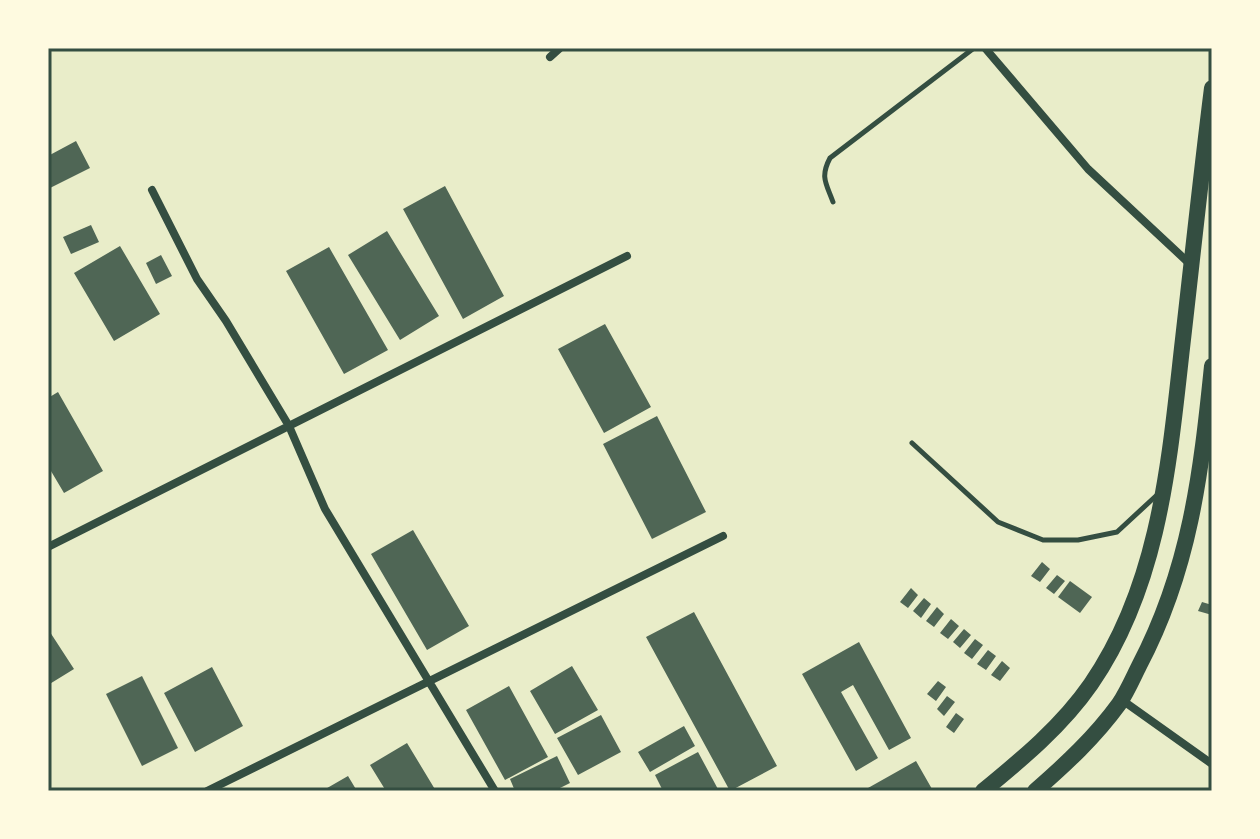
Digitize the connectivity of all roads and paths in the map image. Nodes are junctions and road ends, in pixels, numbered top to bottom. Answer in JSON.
{"nodes":[{"id":1,"x":560,"y":48,"type":"edge"},
{"id":2,"x":974,"y":48,"type":"edge"},
{"id":3,"x":985,"y":48,"type":"edge"},
{"id":4,"x":550,"y":57,"type":"dead end"},
{"id":5,"x":1212,"y":88,"type":"edge"},
{"id":6,"x":152,"y":190,"type":"dead end"},
{"id":7,"x":833,"y":202,"type":"dead end"},
{"id":8,"x":627,"y":256,"type":"dead end"},
{"id":9,"x":1192,"y":265,"type":"junction"},
{"id":10,"x":1212,"y":366,"type":"edge"},
{"id":11,"x":289,"y":426,"type":"junction"},
{"id":12,"x":912,"y":443,"type":"dead end"},
{"id":13,"x":1164,"y":489,"type":"junction"},
{"id":14,"x":723,"y":536,"type":"dead end"},
{"id":15,"x":48,"y":547,"type":"edge"},
{"id":16,"x":429,"y":681,"type":"junction"},
{"id":17,"x":1122,"y":700,"type":"junction"},
{"id":18,"x":1212,"y":764,"type":"edge"},
{"id":19,"x":207,"y":791,"type":"edge"},
{"id":20,"x":495,"y":791,"type":"edge"},
{"id":21,"x":983,"y":791,"type":"edge"},
{"id":22,"x":1035,"y":791,"type":"edge"}],
"edges":[{"from":1,"to":4,"type":"street"},
{"from":2,"to":7,"type":"lane"},
{"from":3,"to":9,"type":"street"},
{"from":5,"to":9,"type":"main road"},
{"from":6,"to":11,"type":"street"},
{"from":8,"to":11,"type":"street"},
{"from":9,"to":13,"type":"main road"},
{"from":10,"to":17,"type":"main road"},
{"from":11,"to":15,"type":"street"},
{"from":11,"to":16,"type":"street"},
{"from":12,"to":13,"type":"lane"},
{"from":13,"to":21,"type":"main road"},
{"from":14,"to":16,"type":"street"},
{"from":16,"to":19,"type":"street"},
{"from":16,"to":20,"type":"street"},
{"from":17,"to":18,"type":"street"},
{"from":17,"to":22,"type":"main road"}]}
